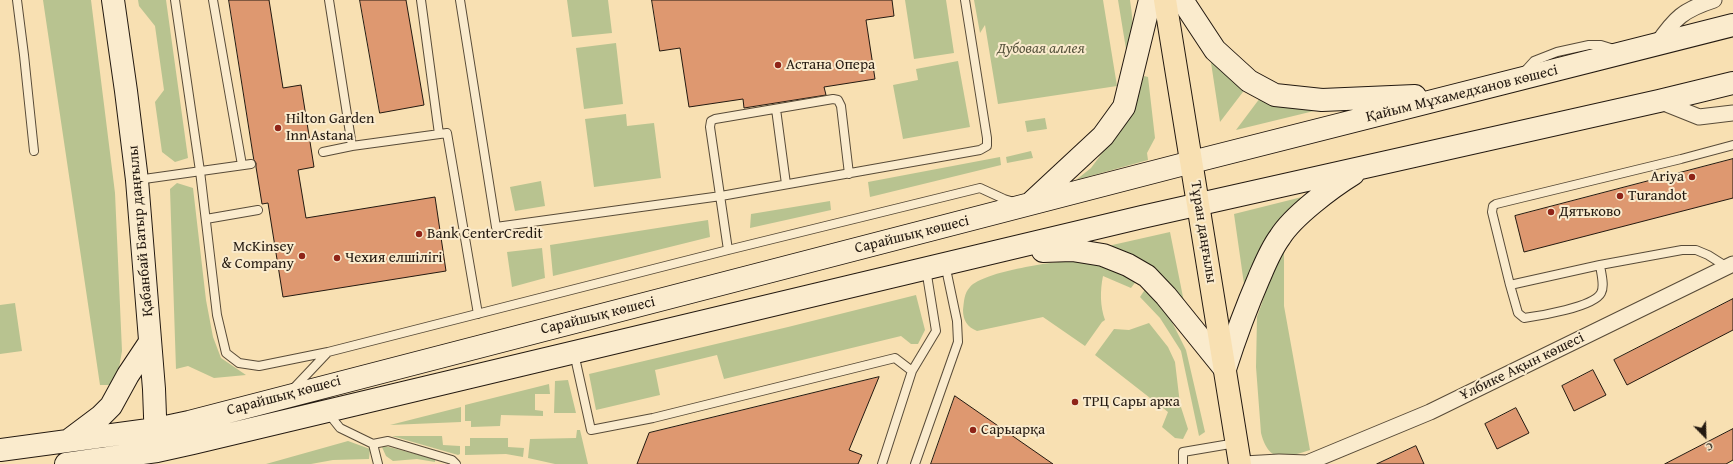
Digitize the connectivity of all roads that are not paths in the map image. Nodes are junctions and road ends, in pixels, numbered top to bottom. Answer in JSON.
{"nodes":[{"id":1,"x":17,"y":0,"type":"edge"},
{"id":2,"x":113,"y":0,"type":"edge"},
{"id":3,"x":175,"y":0,"type":"edge"},
{"id":4,"x":213,"y":0,"type":"edge"},
{"id":5,"x":329,"y":0,"type":"edge"},
{"id":6,"x":421,"y":0,"type":"edge"},
{"id":7,"x":460,"y":0,"type":"edge"},
{"id":8,"x":965,"y":0,"type":"edge"},
{"id":9,"x":1150,"y":0,"type":"edge"},
{"id":10,"x":1165,"y":0,"type":"edge"},
{"id":11,"x":1182,"y":0,"type":"edge"},
{"id":12,"x":1714,"y":0,"type":"edge"},
{"id":13,"x":1733,"y":25,"type":"edge"},
{"id":14,"x":1657,"y":44,"type":"junction"},
{"id":15,"x":1733,"y":83,"type":"edge"},
{"id":16,"x":1452,"y":95,"type":"junction"},
{"id":17,"x":1659,"y":101,"type":"junction"},
{"id":18,"x":776,"y":109,"type":"junction"},
{"id":19,"x":1733,"y":113,"type":"edge"},
{"id":20,"x":439,"y":134,"type":"junction"},
{"id":21,"x":1733,"y":145,"type":"edge"},
{"id":22,"x":352,"y":146,"type":"junction"},
{"id":23,"x":34,"y":151,"type":"dead end"},
{"id":24,"x":323,"y":152,"type":"dead end"},
{"id":25,"x":1192,"y":162,"type":"junction"},
{"id":26,"x":251,"y":164,"type":"dead end"},
{"id":27,"x":242,"y":165,"type":"junction"},
{"id":28,"x":1368,"y":165,"type":"junction"},
{"id":29,"x":200,"y":172,"type":"junction"},
{"id":30,"x":849,"y":174,"type":"junction"},
{"id":31,"x":137,"y":180,"type":"junction"},
{"id":32,"x":786,"y":184,"type":"junction"},
{"id":33,"x":721,"y":196,"type":"junction"},
{"id":34,"x":1029,"y":205,"type":"junction"},
{"id":35,"x":1199,"y":205,"type":"junction"},
{"id":36,"x":258,"y":210,"type":"dead end"},
{"id":37,"x":206,"y":219,"type":"junction"},
{"id":38,"x":728,"y":250,"type":"junction"},
{"id":39,"x":996,"y":253,"type":"junction"},
{"id":40,"x":1600,"y":265,"type":"junction"},
{"id":41,"x":1730,"y":265,"type":"edge"},
{"id":42,"x":935,"y":266,"type":"junction"},
{"id":43,"x":1510,"y":285,"type":"junction"},
{"id":44,"x":478,"y":314,"type":"junction"},
{"id":45,"x":150,"y":342,"type":"junction"},
{"id":46,"x":328,"y":352,"type":"junction"},
{"id":47,"x":574,"y":352,"type":"junction"},
{"id":48,"x":1225,"y":369,"type":"junction"},
{"id":49,"x":912,"y":370,"type":"junction"},
{"id":50,"x":287,"y":396,"type":"junction"},
{"id":51,"x":326,"y":411,"type":"junction"},
{"id":52,"x":156,"y":429,"type":"junction"},
{"id":53,"x":68,"y":441,"type":"junction"},
{"id":54,"x":373,"y":444,"type":"junction"},
{"id":55,"x":0,"y":450,"type":"edge"},
{"id":56,"x":1238,"y":454,"type":"edge"},
{"id":57,"x":157,"y":458,"type":"edge"},
{"id":58,"x":66,"y":464,"type":"edge"},
{"id":59,"x":378,"y":464,"type":"edge"},
{"id":60,"x":456,"y":464,"type":"edge"},
{"id":61,"x":882,"y":464,"type":"edge"},
{"id":62,"x":915,"y":464,"type":"edge"},
{"id":63,"x":1183,"y":464,"type":"edge"},
{"id":64,"x":1244,"y":464,"type":"edge"},
{"id":65,"x":1307,"y":464,"type":"edge"}],
"edges":[{"from":1,"to":23,"type":"lane"},
{"from":2,"to":31,"type":"main road","name":"Қабанбай Батыр даңғылы"},
{"from":3,"to":29,"type":"lane"},
{"from":4,"to":27,"type":"lane"},
{"from":5,"to":22,"type":"lane"},
{"from":6,"to":20,"type":"lane"},
{"from":7,"to":33,"type":"lane"},
{"from":8,"to":30,"type":"lane"},
{"from":9,"to":34,"type":"main road"},
{"from":10,"to":25,"type":"main road","name":"Тұран даңғылы"},
{"from":11,"to":16,"type":"main road"},
{"from":12,"to":14,"type":"street"},
{"from":13,"to":14,"type":"main road","name":"Қайым Мұхамедханов көшесі"},
{"from":14,"to":16,"type":"main road","name":"Қайым Мұхамедханов көшесі"},
{"from":15,"to":17,"type":"main road"},
{"from":16,"to":25,"type":"main road","name":"Қайым Мұхамедханов көшесі"},
{"from":17,"to":19,"type":"street"},
{"from":17,"to":28,"type":"main road"},
{"from":18,"to":30,"type":"lane"},
{"from":18,"to":32,"type":"lane"},
{"from":18,"to":33,"type":"lane"},
{"from":20,"to":22,"type":"lane"},
{"from":20,"to":44,"type":"lane"},
{"from":21,"to":43,"type":"lane"},
{"from":22,"to":24,"type":"lane"},
{"from":25,"to":34,"type":"main road","name":"Сарайшық көшесі"},
{"from":25,"to":35,"type":"main road","name":"Тұран даңғылы"},
{"from":26,"to":27,"type":"lane"},
{"from":27,"to":29,"type":"lane"},
{"from":28,"to":35,"type":"main road"},
{"from":28,"to":48,"type":"main road"},
{"from":29,"to":31,"type":"lane"},
{"from":29,"to":37,"type":"lane"},
{"from":30,"to":32,"type":"lane"},
{"from":31,"to":45,"type":"main road","name":"Қабанбай Батыр даңғылы"},
{"from":32,"to":33,"type":"lane"},
{"from":33,"to":38,"type":"lane"},
{"from":34,"to":38,"type":"lane"},
{"from":34,"to":50,"type":"main road","name":"Сарайшық көшесі"},
{"from":35,"to":39,"type":"main road","name":"Сарайшық көшесі"},
{"from":35,"to":48,"type":"main road","name":"Тұран даңғылы"},
{"from":36,"to":37,"type":"lane"},
{"from":37,"to":46,"type":"lane"},
{"from":38,"to":44,"type":"lane"},
{"from":39,"to":42,"type":"main road","name":"Сарайшық көшесі"},
{"from":39,"to":48,"type":"main road"},
{"from":40,"to":41,"type":"lane"},
{"from":40,"to":43,"type":"lane"},
{"from":40,"to":43,"type":"lane"},
{"from":41,"to":65,"type":"street","name":"Ұлбике Ақын көшесі"},
{"from":42,"to":47,"type":"main road","name":"Сарайшық көшесі"},
{"from":42,"to":49,"type":"lane"},
{"from":42,"to":62,"type":"lane"},
{"from":44,"to":46,"type":"lane"},
{"from":45,"to":52,"type":"main road","name":"Қабанбай Батыр даңғылы"},
{"from":45,"to":53,"type":"main road"},
{"from":46,"to":50,"type":"lane"},
{"from":47,"to":49,"type":"lane"},
{"from":47,"to":51,"type":"main road","name":"Сарайшық көшесі"},
{"from":48,"to":56,"type":"main road","name":"Тұран даңғылы"},
{"from":49,"to":61,"type":"lane"},
{"from":50,"to":52,"type":"main road","name":"Сарайшық көшесі"},
{"from":51,"to":54,"type":"lane"},
{"from":51,"to":57,"type":"main road","name":"Сарайшық көшесі"},
{"from":52,"to":53,"type":"main road","name":"Сарайшық көшесі"},
{"from":52,"to":57,"type":"main road","name":"Қабанбай Батыр даңғылы"},
{"from":53,"to":55,"type":"main road","name":"Сарайшық көшесі"},
{"from":54,"to":59,"type":"lane"},
{"from":54,"to":60,"type":"lane"},
{"from":56,"to":63,"type":"lane"},
{"from":57,"to":58,"type":"main road","name":"Сарайшық көшесі"},
{"from":64,"to":65,"type":"street"}]}
